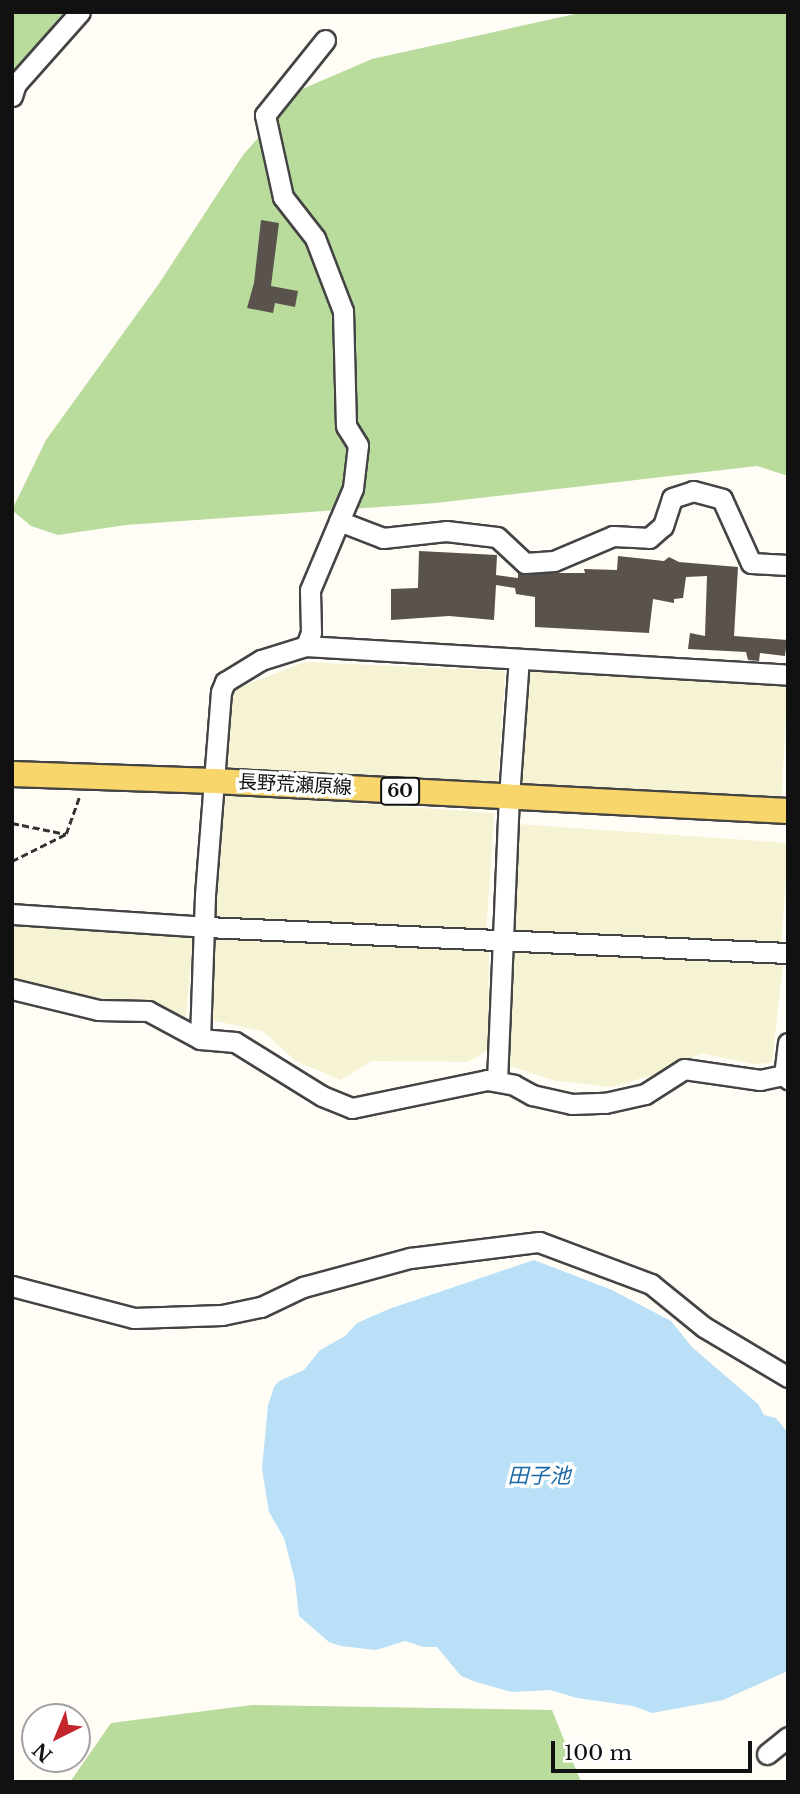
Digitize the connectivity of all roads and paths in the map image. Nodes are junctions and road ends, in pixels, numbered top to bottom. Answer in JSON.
{"nodes":[{"id":1,"x":80,"y":12,"type":"edge"},
{"id":2,"x":325,"y":40,"type":"dead end"},
{"id":3,"x":12,"y":96,"type":"edge"},
{"id":4,"x":339,"y":521,"type":"junction"},
{"id":5,"x":788,"y":565,"type":"edge"},
{"id":6,"x":306,"y":646,"type":"junction"},
{"id":7,"x":519,"y":659,"type":"junction"},
{"id":8,"x":788,"y":675,"type":"edge"},
{"id":9,"x":12,"y":774,"type":"edge"},
{"id":10,"x":86,"y":776,"type":"junction"},
{"id":11,"x":214,"y":780,"type":"junction"},
{"id":12,"x":509,"y":797,"type":"junction"},
{"id":13,"x":788,"y":811,"type":"edge"},
{"id":14,"x":12,"y":823,"type":"edge"},
{"id":15,"x":66,"y":834,"type":"junction"},
{"id":16,"x":12,"y":861,"type":"edge"},
{"id":17,"x":12,"y":914,"type":"edge"},
{"id":18,"x":206,"y":927,"type":"junction"},
{"id":19,"x":504,"y":939,"type":"junction"},
{"id":20,"x":788,"y":953,"type":"edge"},
{"id":21,"x":12,"y":989,"type":"edge"},
{"id":22,"x":200,"y":1038,"type":"junction"},
{"id":23,"x":788,"y":1043,"type":"edge"},
{"id":24,"x":786,"y":1077,"type":"edge"},
{"id":25,"x":497,"y":1081,"type":"junction"},
{"id":26,"x":12,"y":1286,"type":"edge"},
{"id":27,"x":788,"y":1377,"type":"edge"},
{"id":28,"x":788,"y":1737,"type":"edge"},
{"id":29,"x":767,"y":1754,"type":"dead end"}],
"edges":[{"from":1,"to":3,"type":"street"},
{"from":2,"to":4,"type":"street"},
{"from":4,"to":5,"type":"street"},
{"from":4,"to":6,"type":"street"},
{"from":6,"to":7,"type":"street"},
{"from":6,"to":11,"type":"street"},
{"from":7,"to":8,"type":"street"},
{"from":7,"to":12,"type":"street"},
{"from":9,"to":10,"type":"main road","name":"長野荒瀬原線","number":"60"},
{"from":10,"to":11,"type":"main road","name":"長野荒瀬原線","number":"60"},
{"from":10,"to":15,"type":"path"},
{"from":11,"to":12,"type":"main road","name":"長野荒瀬原線","number":"60"},
{"from":11,"to":18,"type":"street"},
{"from":12,"to":13,"type":"main road","name":"長野荒瀬原線","number":"60"},
{"from":12,"to":19,"type":"street"},
{"from":14,"to":15,"type":"path"},
{"from":15,"to":16,"type":"path"},
{"from":17,"to":18,"type":"street"},
{"from":18,"to":19,"type":"street"},
{"from":18,"to":22,"type":"street"},
{"from":19,"to":20,"type":"street"},
{"from":19,"to":25,"type":"street"},
{"from":21,"to":22,"type":"street"},
{"from":22,"to":25,"type":"street"},
{"from":23,"to":24,"type":"street"},
{"from":24,"to":25,"type":"street"},
{"from":26,"to":27,"type":"street"},
{"from":28,"to":29,"type":"street"}]}
